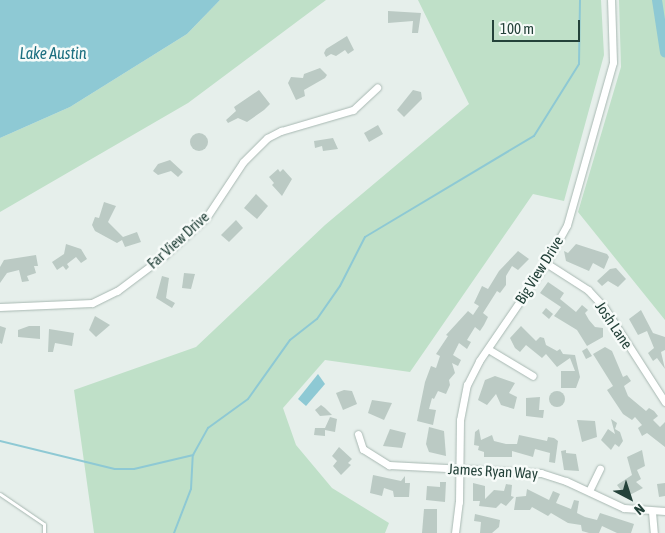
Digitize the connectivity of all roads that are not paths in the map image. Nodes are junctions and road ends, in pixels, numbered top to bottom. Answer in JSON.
{"nodes":[{"id":1,"x":611,"y":0,"type":"edge"},
{"id":2,"x":377,"y":88,"type":"dead end"},
{"id":3,"x":546,"y":263,"type":"junction"},
{"id":4,"x":0,"y":307,"type":"edge"},
{"id":5,"x":488,"y":349,"type":"junction"},
{"id":6,"x":533,"y":376,"type":"dead end"},
{"id":7,"x":665,"y":402,"type":"edge"},
{"id":8,"x":358,"y":434,"type":"dead end"},
{"id":9,"x":460,"y":468,"type":"junction"},
{"id":10,"x":600,"y":468,"type":"dead end"},
{"id":11,"x":589,"y":491,"type":"junction"},
{"id":12,"x":0,"y":494,"type":"edge"},
{"id":13,"x":665,"y":511,"type":"edge"},
{"id":14,"x":652,"y":512,"type":"junction"},
{"id":15,"x":44,"y":533,"type":"edge"},
{"id":16,"x":454,"y":533,"type":"edge"},
{"id":17,"x":654,"y":533,"type":"edge"}],
"edges":[{"from":1,"to":3,"type":"street","name":"Big View Drive"},
{"from":2,"to":4,"type":"street","name":"Far View Drive"},
{"from":3,"to":5,"type":"street","name":"Big View Drive"},
{"from":3,"to":7,"type":"street","name":"Josh Lane"},
{"from":5,"to":6,"type":"street"},
{"from":5,"to":9,"type":"street","name":"Big View Drive"},
{"from":8,"to":9,"type":"street","name":"James Ryan Way"},
{"from":9,"to":11,"type":"street","name":"James Ryan Way"},
{"from":9,"to":16,"type":"street","name":"Big View Drive"},
{"from":10,"to":11,"type":"street"},
{"from":11,"to":14,"type":"street","name":"James Ryan Way"},
{"from":12,"to":15,"type":"lane"},
{"from":13,"to":14,"type":"street","name":"James Ryan Way"},
{"from":14,"to":17,"type":"street"}]}
